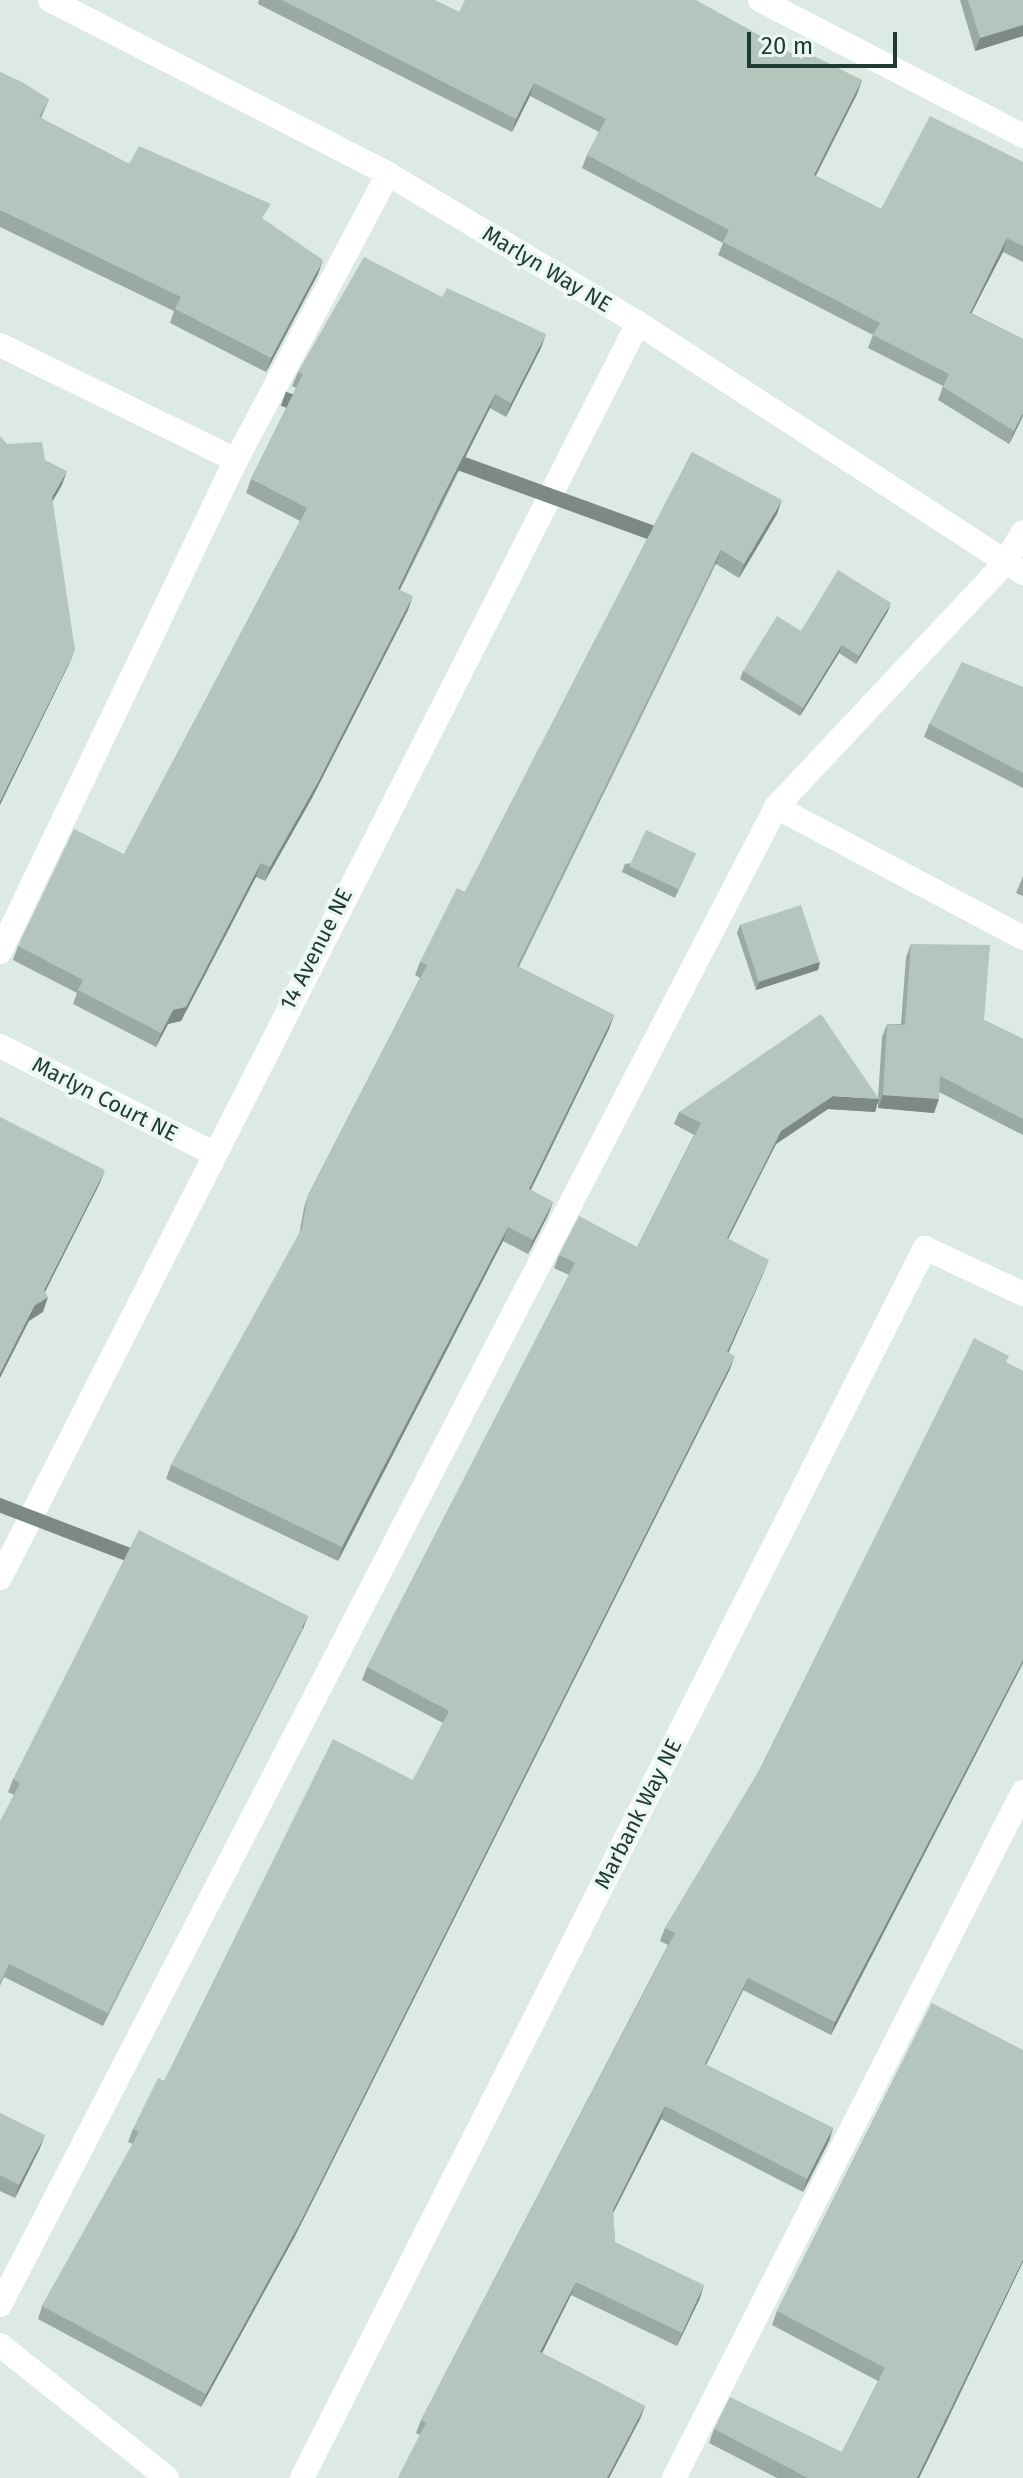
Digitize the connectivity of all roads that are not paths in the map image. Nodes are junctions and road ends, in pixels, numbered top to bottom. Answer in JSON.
{"nodes":[{"id":1,"x":50,"y":0,"type":"edge"},
{"id":2,"x":760,"y":0,"type":"edge"},
{"id":3,"x":1023,"y":136,"type":"edge"},
{"id":4,"x":388,"y":174,"type":"junction"},
{"id":5,"x":638,"y":323,"type":"junction"},
{"id":6,"x":0,"y":345,"type":"edge"},
{"id":7,"x":236,"y":460,"type":"junction"},
{"id":8,"x":1023,"y":532,"type":"edge"},
{"id":9,"x":1014,"y":569,"type":"edge"},
{"id":10,"x":776,"y":807,"type":"junction"},
{"id":11,"x":1023,"y":938,"type":"edge"},
{"id":12,"x":0,"y":952,"type":"edge"},
{"id":13,"x":0,"y":1046,"type":"edge"},
{"id":14,"x":211,"y":1152,"type":"junction"},
{"id":15,"x":1023,"y":1294,"type":"edge"},
{"id":16,"x":0,"y":1578,"type":"edge"},
{"id":17,"x":1023,"y":1792,"type":"edge"},
{"id":18,"x":0,"y":2305,"type":"edge"},
{"id":19,"x":0,"y":2345,"type":"edge"},
{"id":20,"x":167,"y":2478,"type":"edge"},
{"id":21,"x":302,"y":2478,"type":"edge"},
{"id":22,"x":674,"y":2478,"type":"edge"}],
"edges":[{"from":1,"to":4,"type":"street","name":"Marlyn Way NE"},
{"from":2,"to":3,"type":"street"},
{"from":4,"to":5,"type":"street","name":"Marlyn Way NE"},
{"from":4,"to":7,"type":"street"},
{"from":5,"to":9,"type":"street","name":"Marlyn Way NE"},
{"from":5,"to":14,"type":"street","name":"14 Avenue NE"},
{"from":6,"to":7,"type":"street"},
{"from":7,"to":12,"type":"street"},
{"from":8,"to":9,"type":"street"},
{"from":9,"to":10,"type":"street"},
{"from":10,"to":11,"type":"street"},
{"from":10,"to":18,"type":"street"},
{"from":13,"to":14,"type":"street","name":"Marlyn Court NE"},
{"from":14,"to":16,"type":"street","name":"14 Avenue NE"},
{"from":15,"to":21,"type":"street","name":"Marbank Way NE"},
{"from":17,"to":22,"type":"street"},
{"from":19,"to":20,"type":"street"}]}
